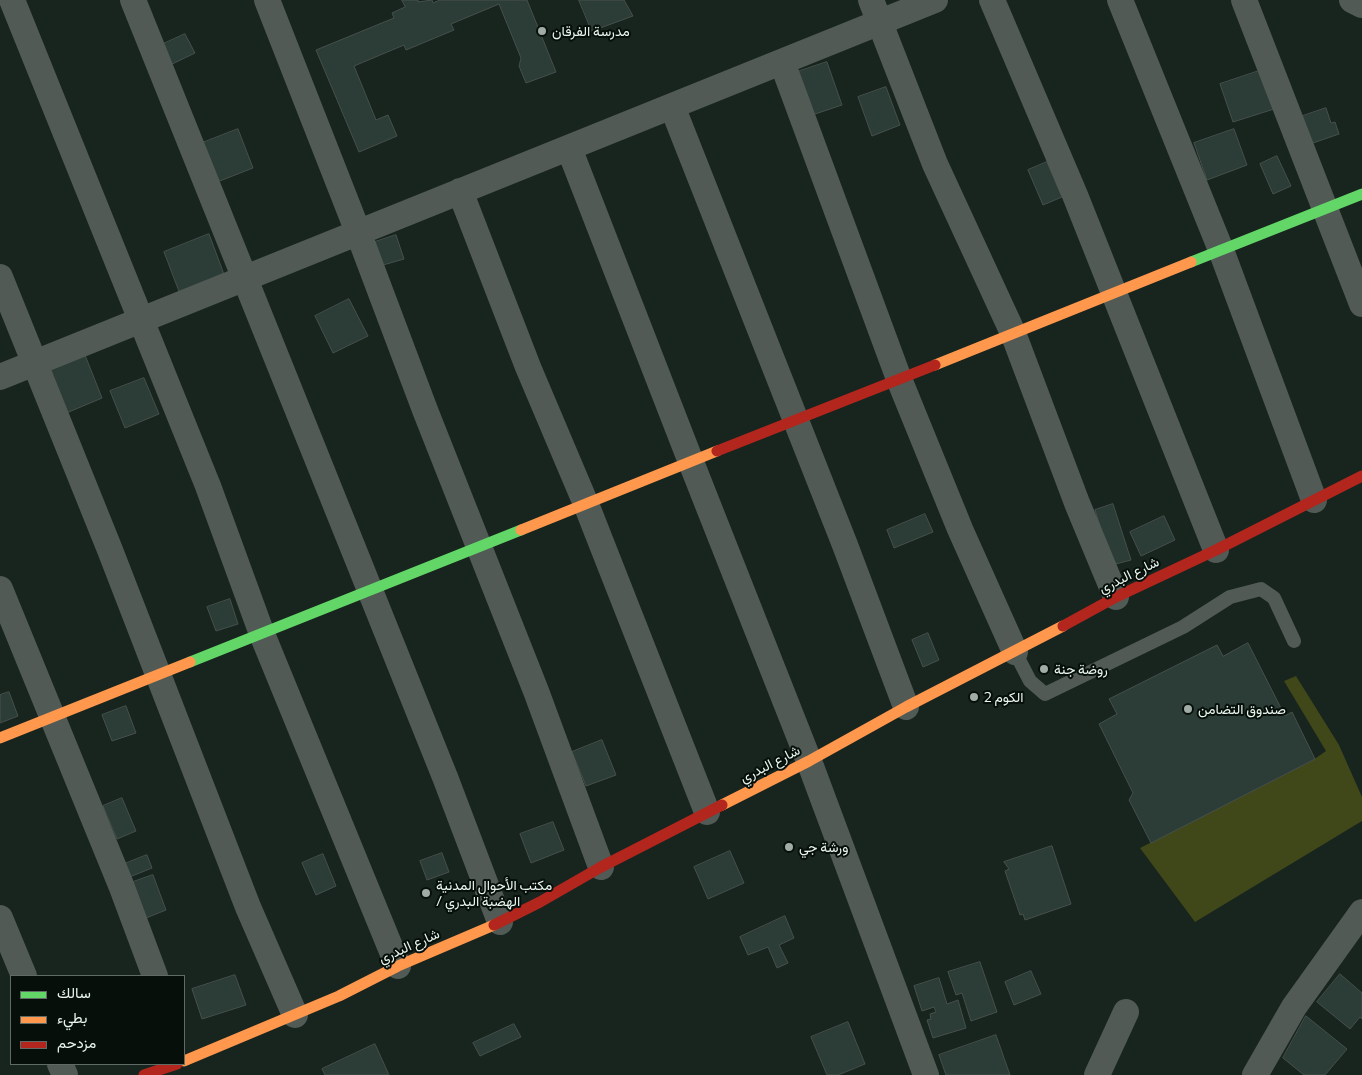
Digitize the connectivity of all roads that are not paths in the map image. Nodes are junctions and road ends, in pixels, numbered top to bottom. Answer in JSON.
{"nodes":[{"id":1,"x":12,"y":0,"type":"edge"},
{"id":2,"x":133,"y":0,"type":"edge"},
{"id":3,"x":267,"y":0,"type":"edge"},
{"id":4,"x":936,"y":0,"type":"edge"},
{"id":5,"x":992,"y":0,"type":"edge"},
{"id":6,"x":1120,"y":0,"type":"edge"},
{"id":7,"x":1244,"y":0,"type":"edge"},
{"id":8,"x":1352,"y":0,"type":"edge"},
{"id":9,"x":1362,"y":5,"type":"edge"},
{"id":10,"x":876,"y":11,"type":"edge"},
{"id":11,"x":782,"y":62,"type":"junction"},
{"id":12,"x":672,"y":106,"type":"junction"},
{"id":13,"x":569,"y":148,"type":"junction"},
{"id":14,"x":460,"y":191,"type":"junction"},
{"id":15,"x":1362,"y":194,"type":"edge"},
{"id":16,"x":1324,"y":209,"type":"junction"},
{"id":17,"x":358,"y":232,"type":"junction"},
{"id":18,"x":1221,"y":250,"type":"junction"},
{"id":19,"x":0,"y":277,"type":"edge"},
{"id":20,"x":246,"y":278,"type":"junction"},
{"id":21,"x":1113,"y":293,"type":"junction"},
{"id":22,"x":1362,"y":304,"type":"edge"},
{"id":23,"x":140,"y":320,"type":"junction"},
{"id":24,"x":1013,"y":333,"type":"junction"},
{"id":25,"x":34,"y":363,"type":"junction"},
{"id":26,"x":0,"y":377,"type":"edge"},
{"id":27,"x":899,"y":379,"type":"junction"},
{"id":28,"x":796,"y":420,"type":"junction"},
{"id":29,"x":691,"y":462,"type":"junction"},
{"id":30,"x":1362,"y":476,"type":"edge"},
{"id":31,"x":1314,"y":500,"type":"junction"},
{"id":32,"x":586,"y":504,"type":"junction"},
{"id":33,"x":480,"y":547,"type":"junction"},
{"id":34,"x":1216,"y":550,"type":"junction"},
{"id":35,"x":0,"y":589,"type":"edge"},
{"id":36,"x":371,"y":590,"type":"junction"},
{"id":37,"x":1116,"y":597,"type":"junction"},
{"id":38,"x":262,"y":634,"type":"junction"},
{"id":39,"x":1294,"y":641,"type":"dead end"},
{"id":40,"x":1015,"y":652,"type":"junction"},
{"id":41,"x":158,"y":676,"type":"junction"},
{"id":42,"x":906,"y":707,"type":"junction"},
{"id":43,"x":53,"y":717,"type":"junction"},
{"id":44,"x":0,"y":738,"type":"edge"},
{"id":45,"x":809,"y":761,"type":"junction"},
{"id":46,"x":707,"y":812,"type":"junction"},
{"id":47,"x":601,"y":868,"type":"junction"},
{"id":48,"x":1362,"y":912,"type":"edge"},
{"id":49,"x":0,"y":918,"type":"edge"},
{"id":50,"x":500,"y":922,"type":"junction"},
{"id":51,"x":398,"y":966,"type":"junction"},
{"id":52,"x":24,"y":975,"type":"edge"},
{"id":53,"x":155,"y":975,"type":"edge"},
{"id":54,"x":1126,"y":1012,"type":"dead end"},
{"id":55,"x":295,"y":1015,"type":"junction"},
{"id":56,"x":185,"y":1058,"type":"edge"},
{"id":57,"x":168,"y":1065,"type":"edge"},
{"id":58,"x":144,"y":1075,"type":"edge"},
{"id":59,"x":926,"y":1075,"type":"edge"},
{"id":60,"x":1097,"y":1075,"type":"edge"},
{"id":61,"x":1255,"y":1075,"type":"edge"}],
"edges":[{"from":1,"to":23,"type":"street"},
{"from":2,"to":20,"type":"street"},
{"from":3,"to":17,"type":"street"},
{"from":4,"to":10,"type":"street"},
{"from":5,"to":21,"type":"street"},
{"from":6,"to":18,"type":"street"},
{"from":7,"to":16,"type":"street"},
{"from":8,"to":9,"type":"street"},
{"from":10,"to":11,"type":"street"},
{"from":10,"to":24,"type":"street"},
{"from":11,"to":12,"type":"street"},
{"from":11,"to":27,"type":"street"},
{"from":12,"to":13,"type":"street"},
{"from":12,"to":28,"type":"street"},
{"from":13,"to":14,"type":"street"},
{"from":13,"to":29,"type":"street"},
{"from":14,"to":17,"type":"street"},
{"from":14,"to":32,"type":"street"},
{"from":15,"to":16,"type":"street"},
{"from":16,"to":18,"type":"street"},
{"from":16,"to":22,"type":"street"},
{"from":17,"to":20,"type":"street"},
{"from":17,"to":33,"type":"street"},
{"from":18,"to":21,"type":"street"},
{"from":18,"to":31,"type":"street"},
{"from":19,"to":25,"type":"street"},
{"from":20,"to":23,"type":"street"},
{"from":20,"to":36,"type":"street"},
{"from":21,"to":24,"type":"street"},
{"from":21,"to":34,"type":"street"},
{"from":23,"to":25,"type":"street"},
{"from":23,"to":38,"type":"street"},
{"from":24,"to":27,"type":"street"},
{"from":24,"to":37,"type":"street"},
{"from":25,"to":26,"type":"street"},
{"from":25,"to":41,"type":"street"},
{"from":27,"to":28,"type":"street"},
{"from":27,"to":40,"type":"street"},
{"from":28,"to":29,"type":"street"},
{"from":28,"to":42,"type":"street"},
{"from":29,"to":32,"type":"street"},
{"from":29,"to":45,"type":"street"},
{"from":30,"to":31,"type":"street","name":"شارع البدري"},
{"from":31,"to":34,"type":"street","name":"شارع البدري"},
{"from":32,"to":33,"type":"street"},
{"from":32,"to":46,"type":"street"},
{"from":33,"to":36,"type":"street"},
{"from":33,"to":47,"type":"street"},
{"from":34,"to":37,"type":"street","name":"شارع البدري"},
{"from":35,"to":43,"type":"street"},
{"from":36,"to":38,"type":"street"},
{"from":36,"to":50,"type":"street"},
{"from":37,"to":40,"type":"street","name":"شارع البدري"},
{"from":38,"to":41,"type":"street"},
{"from":38,"to":51,"type":"street"},
{"from":39,"to":40,"type":"lane"},
{"from":40,"to":42,"type":"street","name":"شارع البدري"},
{"from":41,"to":43,"type":"street"},
{"from":41,"to":55,"type":"street"},
{"from":42,"to":45,"type":"street","name":"شارع البدري"},
{"from":43,"to":44,"type":"street"},
{"from":43,"to":53,"type":"street"},
{"from":45,"to":46,"type":"street","name":"شارع البدري"},
{"from":45,"to":59,"type":"street"},
{"from":46,"to":47,"type":"street","name":"شارع البدري"},
{"from":47,"to":50,"type":"street","name":"شارع البدري"},
{"from":48,"to":61,"type":"street"},
{"from":49,"to":52,"type":"street"},
{"from":50,"to":51,"type":"street","name":"شارع البدري"},
{"from":51,"to":55,"type":"street","name":"شارع البدري"},
{"from":54,"to":60,"type":"street"},
{"from":55,"to":56,"type":"street","name":"شارع البدري"},
{"from":57,"to":58,"type":"street","name":"شارع البدري"}]}
